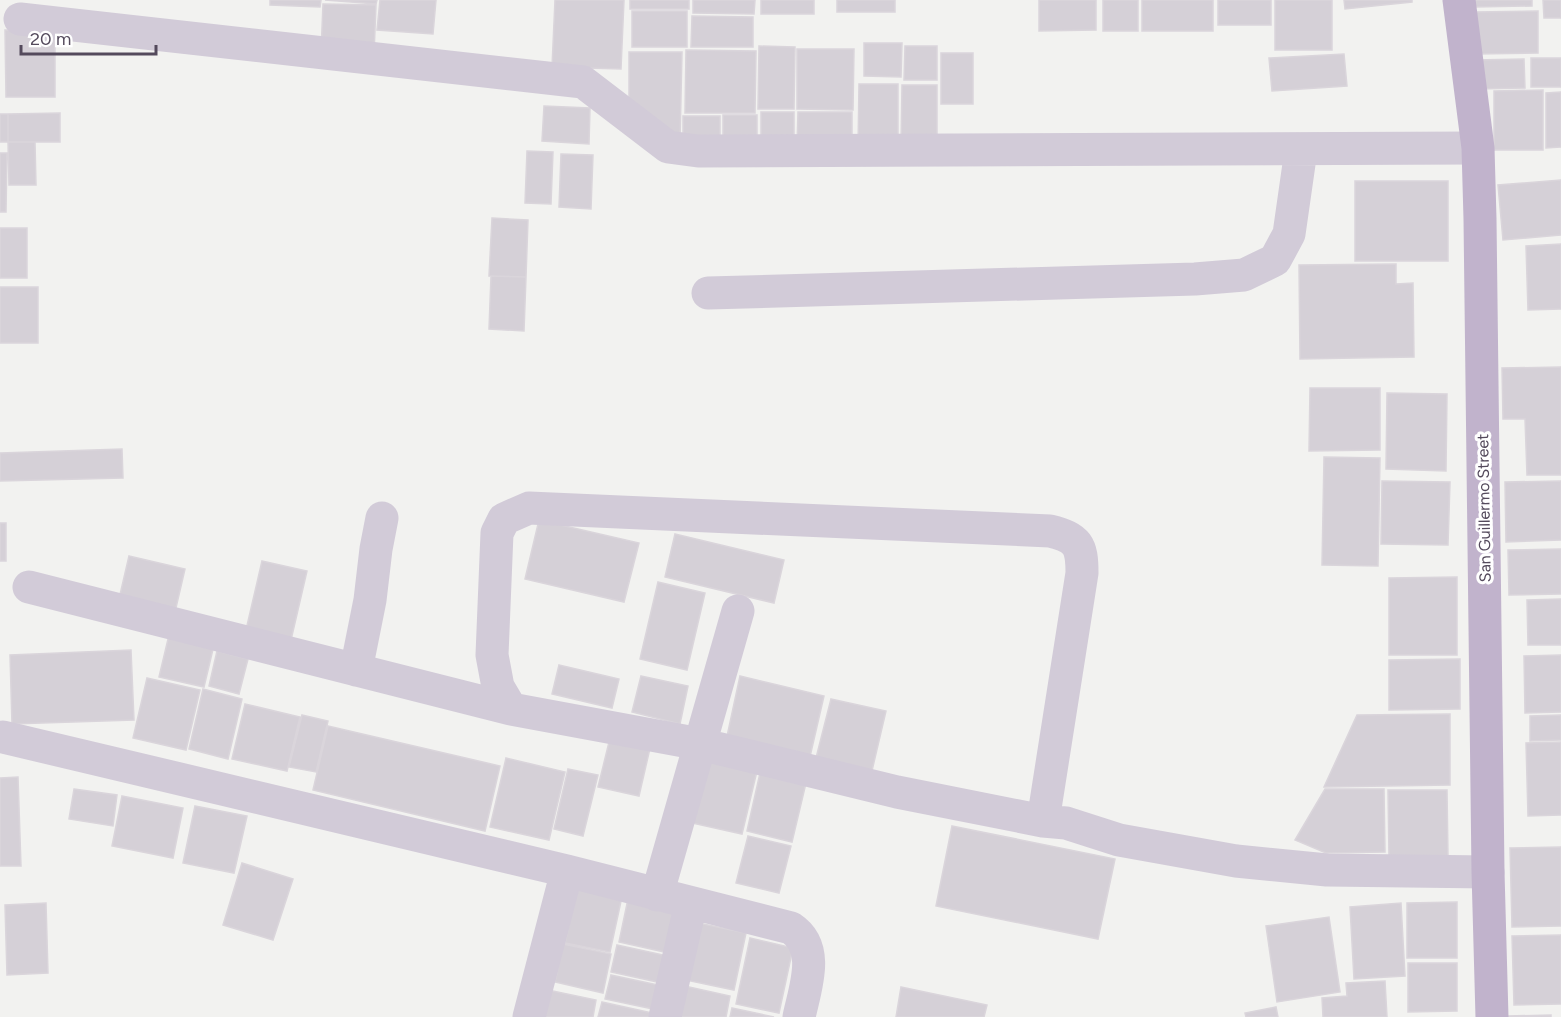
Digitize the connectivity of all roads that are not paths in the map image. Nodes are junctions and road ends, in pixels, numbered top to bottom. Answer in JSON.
{"nodes":[{"id":1,"x":1459,"y":0,"type":"edge"},
{"id":2,"x":20,"y":19,"type":"dead end"},
{"id":3,"x":1478,"y":148,"type":"junction"},
{"id":4,"x":1301,"y":150,"type":"junction"},
{"id":5,"x":708,"y":293,"type":"dead end"},
{"id":6,"x":382,"y":519,"type":"dead end"},
{"id":7,"x":29,"y":586,"type":"dead end"},
{"id":8,"x":738,"y":611,"type":"dead end"},
{"id":9,"x":356,"y":670,"type":"junction"},
{"id":10,"x":511,"y":709,"type":"junction"},
{"id":11,"x":3,"y":737,"type":"dead end"},
{"id":12,"x":699,"y":744,"type":"junction"},
{"id":13,"x":1043,"y":821,"type":"junction"},
{"id":14,"x":567,"y":871,"type":"junction"},
{"id":15,"x":1488,"y":872,"type":"junction"},
{"id":16,"x":657,"y":895,"type":"junction"},
{"id":17,"x":691,"y":903,"type":"junction"},
{"id":18,"x":529,"y":1017,"type":"edge"},
{"id":19,"x":665,"y":1017,"type":"edge"},
{"id":20,"x":799,"y":1017,"type":"edge"},
{"id":21,"x":1492,"y":1017,"type":"edge"}],
"edges":[{"from":1,"to":3,"type":"main road","name":"San Guillermo Street"},
{"from":2,"to":4,"type":"street"},
{"from":3,"to":4,"type":"street"},
{"from":3,"to":15,"type":"main road","name":"San Guillermo Street"},
{"from":4,"to":5,"type":"street"},
{"from":6,"to":9,"type":"street"},
{"from":7,"to":9,"type":"street"},
{"from":8,"to":12,"type":"street"},
{"from":9,"to":10,"type":"street"},
{"from":10,"to":12,"type":"street"},
{"from":10,"to":13,"type":"street"},
{"from":11,"to":14,"type":"street"},
{"from":12,"to":13,"type":"street"},
{"from":12,"to":16,"type":"street"},
{"from":13,"to":15,"type":"street"},
{"from":14,"to":16,"type":"street"},
{"from":14,"to":18,"type":"street"},
{"from":15,"to":21,"type":"main road","name":"San Guillermo Street"},
{"from":16,"to":17,"type":"street"},
{"from":17,"to":19,"type":"street"},
{"from":17,"to":20,"type":"street"}]}
